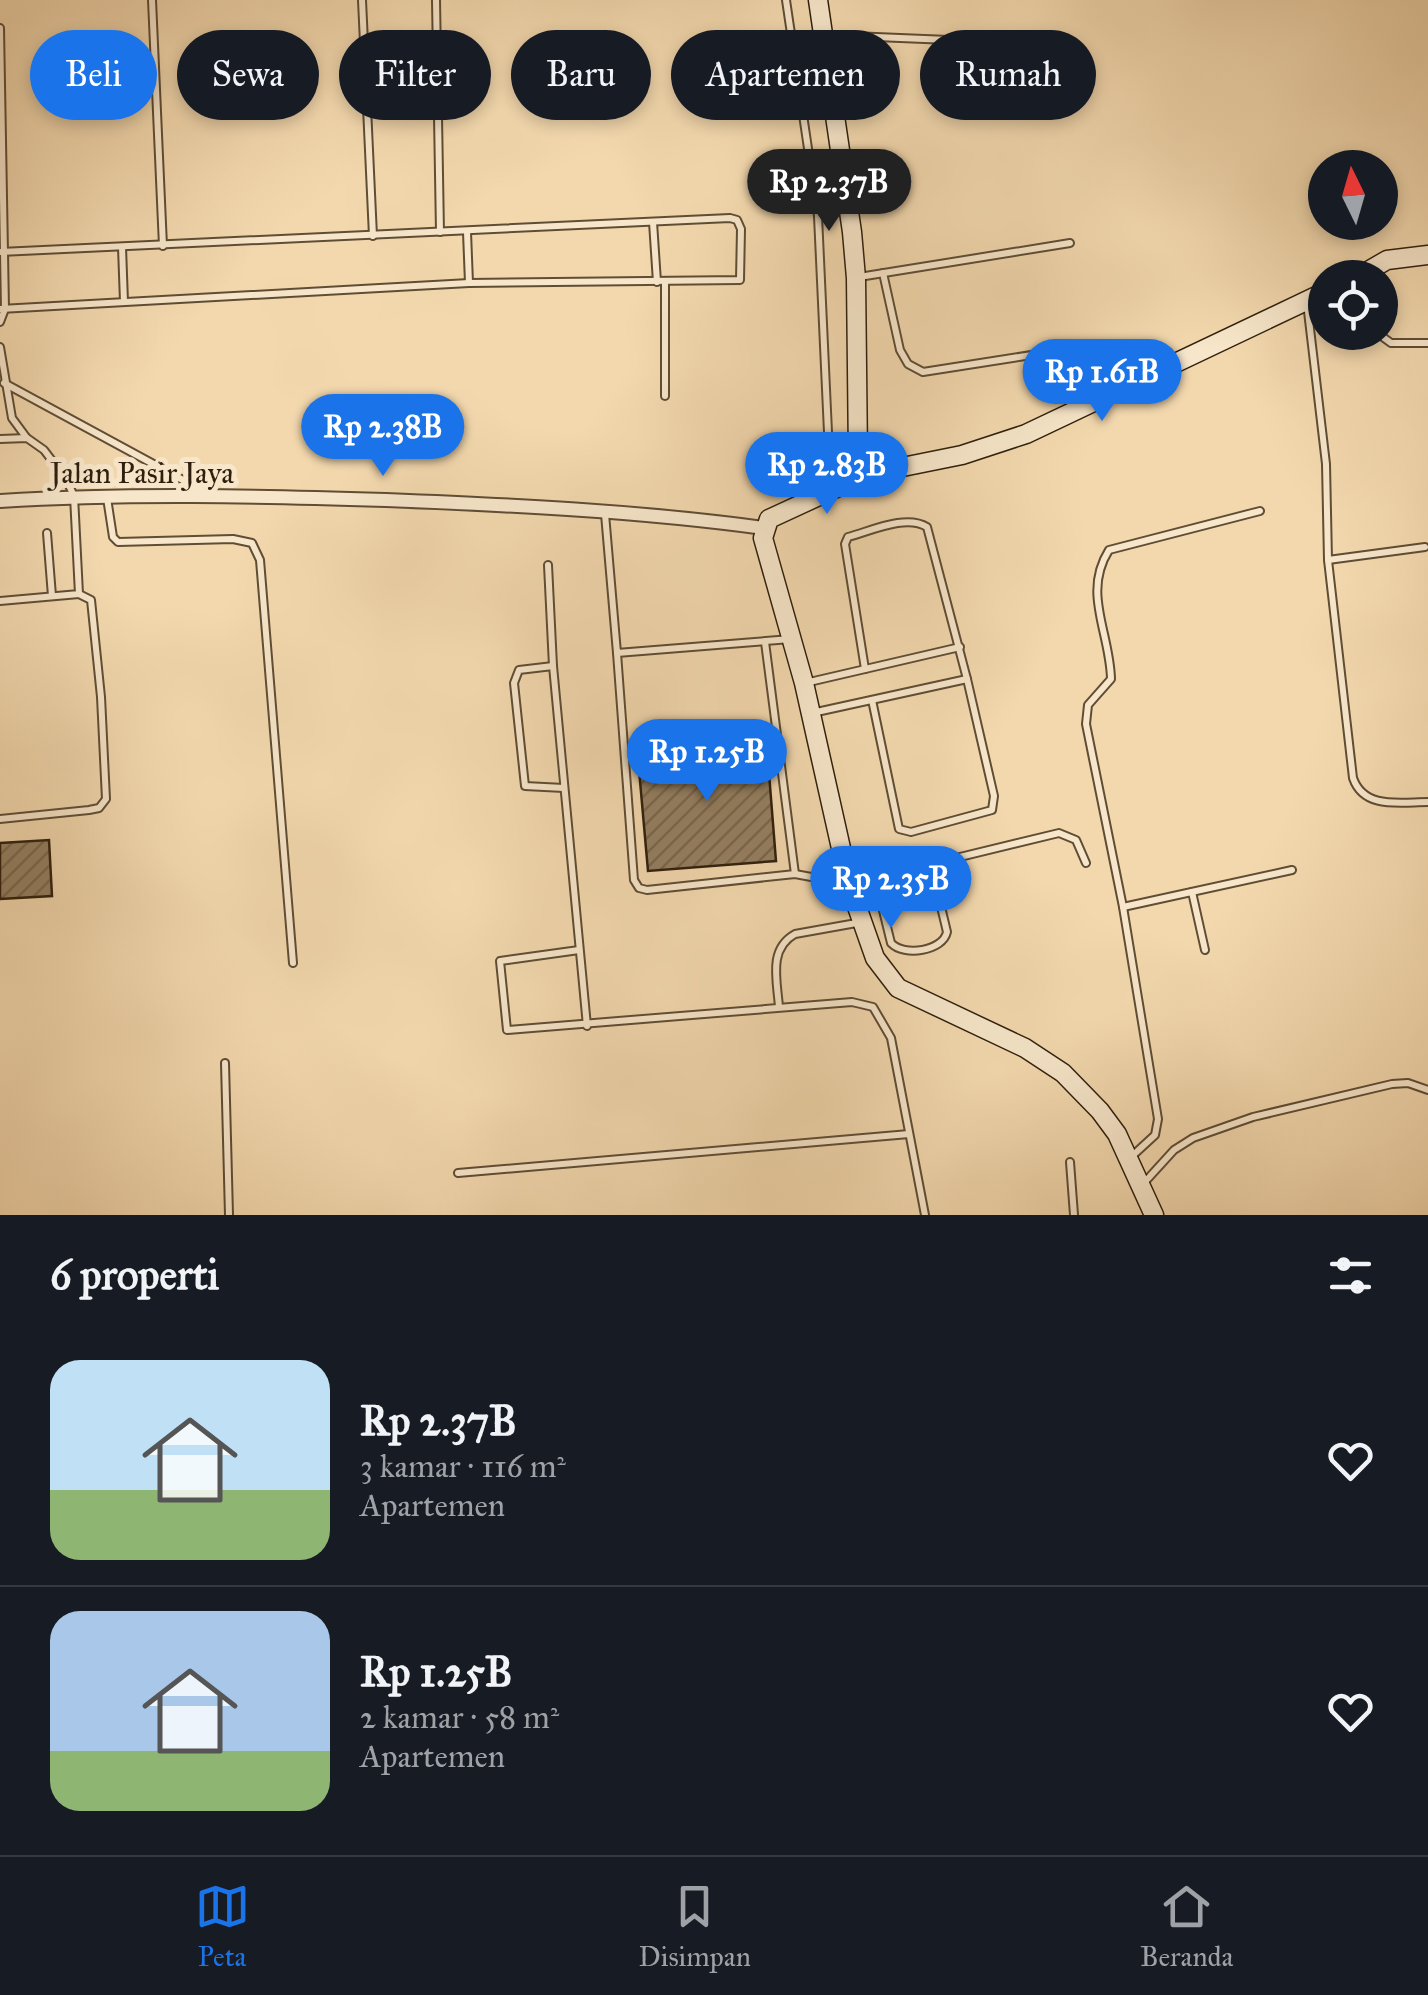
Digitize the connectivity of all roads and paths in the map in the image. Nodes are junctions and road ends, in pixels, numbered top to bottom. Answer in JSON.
{"nodes":[{"id":1,"x":152,"y":0,"type":"edge"},
{"id":2,"x":362,"y":0,"type":"edge"},
{"id":3,"x":436,"y":0,"type":"edge"},
{"id":4,"x":786,"y":0,"type":"edge"},
{"id":5,"x":818,"y":0,"type":"edge"},
{"id":6,"x":0,"y":28,"type":"edge"},
{"id":7,"x":821,"y":30,"type":"edge"},
{"id":8,"x":835,"y":120,"type":"edge"},
{"id":9,"x":654,"y":222,"type":"junction"},
{"id":10,"x":440,"y":232,"type":"junction"},
{"id":11,"x":467,"y":232,"type":"junction"},
{"id":12,"x":373,"y":236,"type":"junction"},
{"id":13,"x":1070,"y":243,"type":"dead end"},
{"id":14,"x":163,"y":246,"type":"junction"},
{"id":15,"x":122,"y":248,"type":"junction"},
{"id":16,"x":2,"y":252,"type":"edge"},
{"id":17,"x":1428,"y":255,"type":"edge"},
{"id":18,"x":1387,"y":260,"type":"edge"},
{"id":19,"x":883,"y":273,"type":"junction"},
{"id":20,"x":856,"y":278,"type":"junction"},
{"id":21,"x":661,"y":282,"type":"junction"},
{"id":22,"x":469,"y":284,"type":"junction"},
{"id":23,"x":1307,"y":301,"type":"joint"},
{"id":24,"x":124,"y":302,"type":"junction"},
{"id":25,"x":2,"y":309,"type":"edge"},
{"id":26,"x":0,"y":322,"type":"edge"},
{"id":27,"x":1398,"y":343,"type":"edge"},
{"id":28,"x":1428,"y":344,"type":"edge"},
{"id":29,"x":0,"y":347,"type":"edge"},
{"id":30,"x":1057,"y":350,"type":"dead end"},
{"id":31,"x":4,"y":383,"type":"junction"},
{"id":32,"x":665,"y":396,"type":"dead end"},
{"id":33,"x":26,"y":438,"type":"junction"},
{"id":34,"x":0,"y":439,"type":"edge"},
{"id":35,"x":853,"y":477,"type":"junction"},
{"id":36,"x":827,"y":490,"type":"junction"},
{"id":37,"x":74,"y":496,"type":"junction"},
{"id":38,"x":107,"y":496,"type":"junction"},
{"id":39,"x":212,"y":496,"type":"junction"},
{"id":40,"x":0,"y":500,"type":"edge"},
{"id":41,"x":1260,"y":510,"type":"dead end"},
{"id":42,"x":605,"y":514,"type":"junction"},
{"id":43,"x":764,"y":528,"type":"junction"},
{"id":44,"x":47,"y":533,"type":"dead end"},
{"id":45,"x":1425,"y":547,"type":"dead end"},
{"id":46,"x":1328,"y":560,"type":"junction"},
{"id":47,"x":548,"y":566,"type":"dead end"},
{"id":48,"x":80,"y":594,"type":"junction"},
{"id":49,"x":52,"y":596,"type":"junction"},
{"id":50,"x":0,"y":601,"type":"edge"},
{"id":51,"x":793,"y":639,"type":"junction"},
{"id":52,"x":765,"y":642,"type":"junction"},
{"id":53,"x":960,"y":648,"type":"junction"},
{"id":54,"x":617,"y":653,"type":"junction"},
{"id":55,"x":553,"y":666,"type":"junction"},
{"id":56,"x":865,"y":668,"type":"junction"},
{"id":57,"x":968,"y":679,"type":"junction"},
{"id":58,"x":804,"y":683,"type":"junction"},
{"id":59,"x":872,"y":700,"type":"junction"},
{"id":60,"x":811,"y":713,"type":"junction"},
{"id":61,"x":564,"y":788,"type":"junction"},
{"id":62,"x":1428,"y":802,"type":"edge"},
{"id":63,"x":0,"y":819,"type":"edge"},
{"id":64,"x":1086,"y":863,"type":"dead end"},
{"id":65,"x":931,"y":865,"type":"junction"},
{"id":66,"x":1292,"y":870,"type":"dead end"},
{"id":67,"x":795,"y":874,"type":"junction"},
{"id":68,"x":875,"y":878,"type":"junction"},
{"id":69,"x":849,"y":884,"type":"junction"},
{"id":70,"x":1192,"y":892,"type":"junction"},
{"id":71,"x":1123,"y":908,"type":"junction"},
{"id":72,"x":864,"y":922,"type":"junction"},
{"id":73,"x":579,"y":950,"type":"junction"},
{"id":74,"x":1204,"y":950,"type":"dead end"},
{"id":75,"x":292,"y":962,"type":"dead end"},
{"id":76,"x":779,"y":1007,"type":"junction"},
{"id":77,"x":587,"y":1026,"type":"junction"},
{"id":78,"x":226,"y":1063,"type":"dead end"},
{"id":79,"x":1428,"y":1090,"type":"edge"},
{"id":80,"x":909,"y":1134,"type":"junction"},
{"id":81,"x":1130,"y":1158,"type":"junction"},
{"id":82,"x":1070,"y":1162,"type":"dead end"},
{"id":83,"x":458,"y":1172,"type":"dead end"},
{"id":84,"x":1142,"y":1184,"type":"junction"},
{"id":85,"x":229,"y":1215,"type":"edge"},
{"id":86,"x":925,"y":1215,"type":"edge"},
{"id":87,"x":1074,"y":1215,"type":"edge"},
{"id":88,"x":1154,"y":1215,"type":"edge"}],
"edges":[{"from":1,"to":14,"type":"lane"},
{"from":2,"to":12,"type":"lane"},
{"from":3,"to":10,"type":"lane"},
{"from":4,"to":36,"type":"lane"},
{"from":5,"to":7,"type":"street"},
{"from":6,"to":16,"type":"lane"},
{"from":8,"to":20,"type":"street"},
{"from":9,"to":11,"type":"lane"},
{"from":9,"to":21,"type":"lane"},
{"from":9,"to":21,"type":"lane"},
{"from":10,"to":11,"type":"lane"},
{"from":10,"to":12,"type":"lane"},
{"from":11,"to":22,"type":"lane"},
{"from":12,"to":14,"type":"lane"},
{"from":13,"to":19,"type":"lane"},
{"from":14,"to":15,"type":"lane"},
{"from":15,"to":16,"type":"lane"},
{"from":15,"to":24,"type":"lane"},
{"from":16,"to":25,"type":"lane"},
{"from":17,"to":18,"type":"street"},
{"from":19,"to":20,"type":"lane"},
{"from":19,"to":30,"type":"lane"},
{"from":20,"to":35,"type":"street"},
{"from":21,"to":22,"type":"lane"},
{"from":21,"to":32,"type":"lane"},
{"from":22,"to":24,"type":"lane"},
{"from":23,"to":35,"type":"street"},
{"from":23,"to":46,"type":"lane"},
{"from":24,"to":25,"type":"lane"},
{"from":25,"to":26,"type":"lane"},
{"from":27,"to":28,"type":"lane"},
{"from":29,"to":31,"type":"lane"},
{"from":31,"to":33,"type":"lane"},
{"from":31,"to":39,"type":"lane"},
{"from":33,"to":34,"type":"lane"},
{"from":33,"to":37,"type":"lane"},
{"from":35,"to":36,"type":"street"},
{"from":36,"to":43,"type":"street"},
{"from":37,"to":38,"type":"street","name":"Jalan Pasir Jaya"},
{"from":37,"to":40,"type":"street","name":"Jalan Pasir Jaya"},
{"from":37,"to":48,"type":"lane"},
{"from":38,"to":39,"type":"street","name":"Jalan Pasir Jaya"},
{"from":38,"to":75,"type":"lane"},
{"from":39,"to":42,"type":"street","name":"Jalan Pasir Jaya"},
{"from":41,"to":71,"type":"lane"},
{"from":42,"to":43,"type":"street","name":"Jalan Pasir Jaya"},
{"from":42,"to":54,"type":"lane"},
{"from":43,"to":51,"type":"street"},
{"from":44,"to":49,"type":"lane"},
{"from":45,"to":46,"type":"lane"},
{"from":46,"to":62,"type":"lane"},
{"from":47,"to":55,"type":"lane"},
{"from":48,"to":49,"type":"lane"},
{"from":48,"to":63,"type":"lane"},
{"from":49,"to":50,"type":"lane"},
{"from":51,"to":52,"type":"lane"},
{"from":51,"to":58,"type":"street"},
{"from":52,"to":54,"type":"lane"},
{"from":52,"to":67,"type":"lane"},
{"from":53,"to":56,"type":"lane"},
{"from":53,"to":56,"type":"lane"},
{"from":53,"to":57,"type":"lane"},
{"from":54,"to":67,"type":"lane"},
{"from":55,"to":61,"type":"lane"},
{"from":55,"to":61,"type":"lane"},
{"from":56,"to":58,"type":"lane"},
{"from":57,"to":59,"type":"lane"},
{"from":57,"to":59,"type":"lane"},
{"from":58,"to":60,"type":"street"},
{"from":59,"to":60,"type":"lane"},
{"from":60,"to":69,"type":"street"},
{"from":61,"to":73,"type":"lane"},
{"from":64,"to":65,"type":"lane"},
{"from":65,"to":68,"type":"lane"},
{"from":65,"to":68,"type":"lane"},
{"from":66,"to":70,"type":"lane"},
{"from":67,"to":69,"type":"lane"},
{"from":68,"to":69,"type":"lane"},
{"from":69,"to":72,"type":"street"},
{"from":70,"to":71,"type":"lane"},
{"from":70,"to":74,"type":"lane"},
{"from":71,"to":81,"type":"lane"},
{"from":72,"to":76,"type":"lane"},
{"from":72,"to":81,"type":"street"},
{"from":73,"to":77,"type":"lane"},
{"from":73,"to":77,"type":"lane"},
{"from":76,"to":77,"type":"lane"},
{"from":76,"to":80,"type":"lane"},
{"from":78,"to":85,"type":"lane"},
{"from":79,"to":84,"type":"lane"},
{"from":80,"to":83,"type":"lane"},
{"from":80,"to":86,"type":"lane"},
{"from":81,"to":84,"type":"street"},
{"from":82,"to":87,"type":"lane"},
{"from":84,"to":88,"type":"street"}]}
